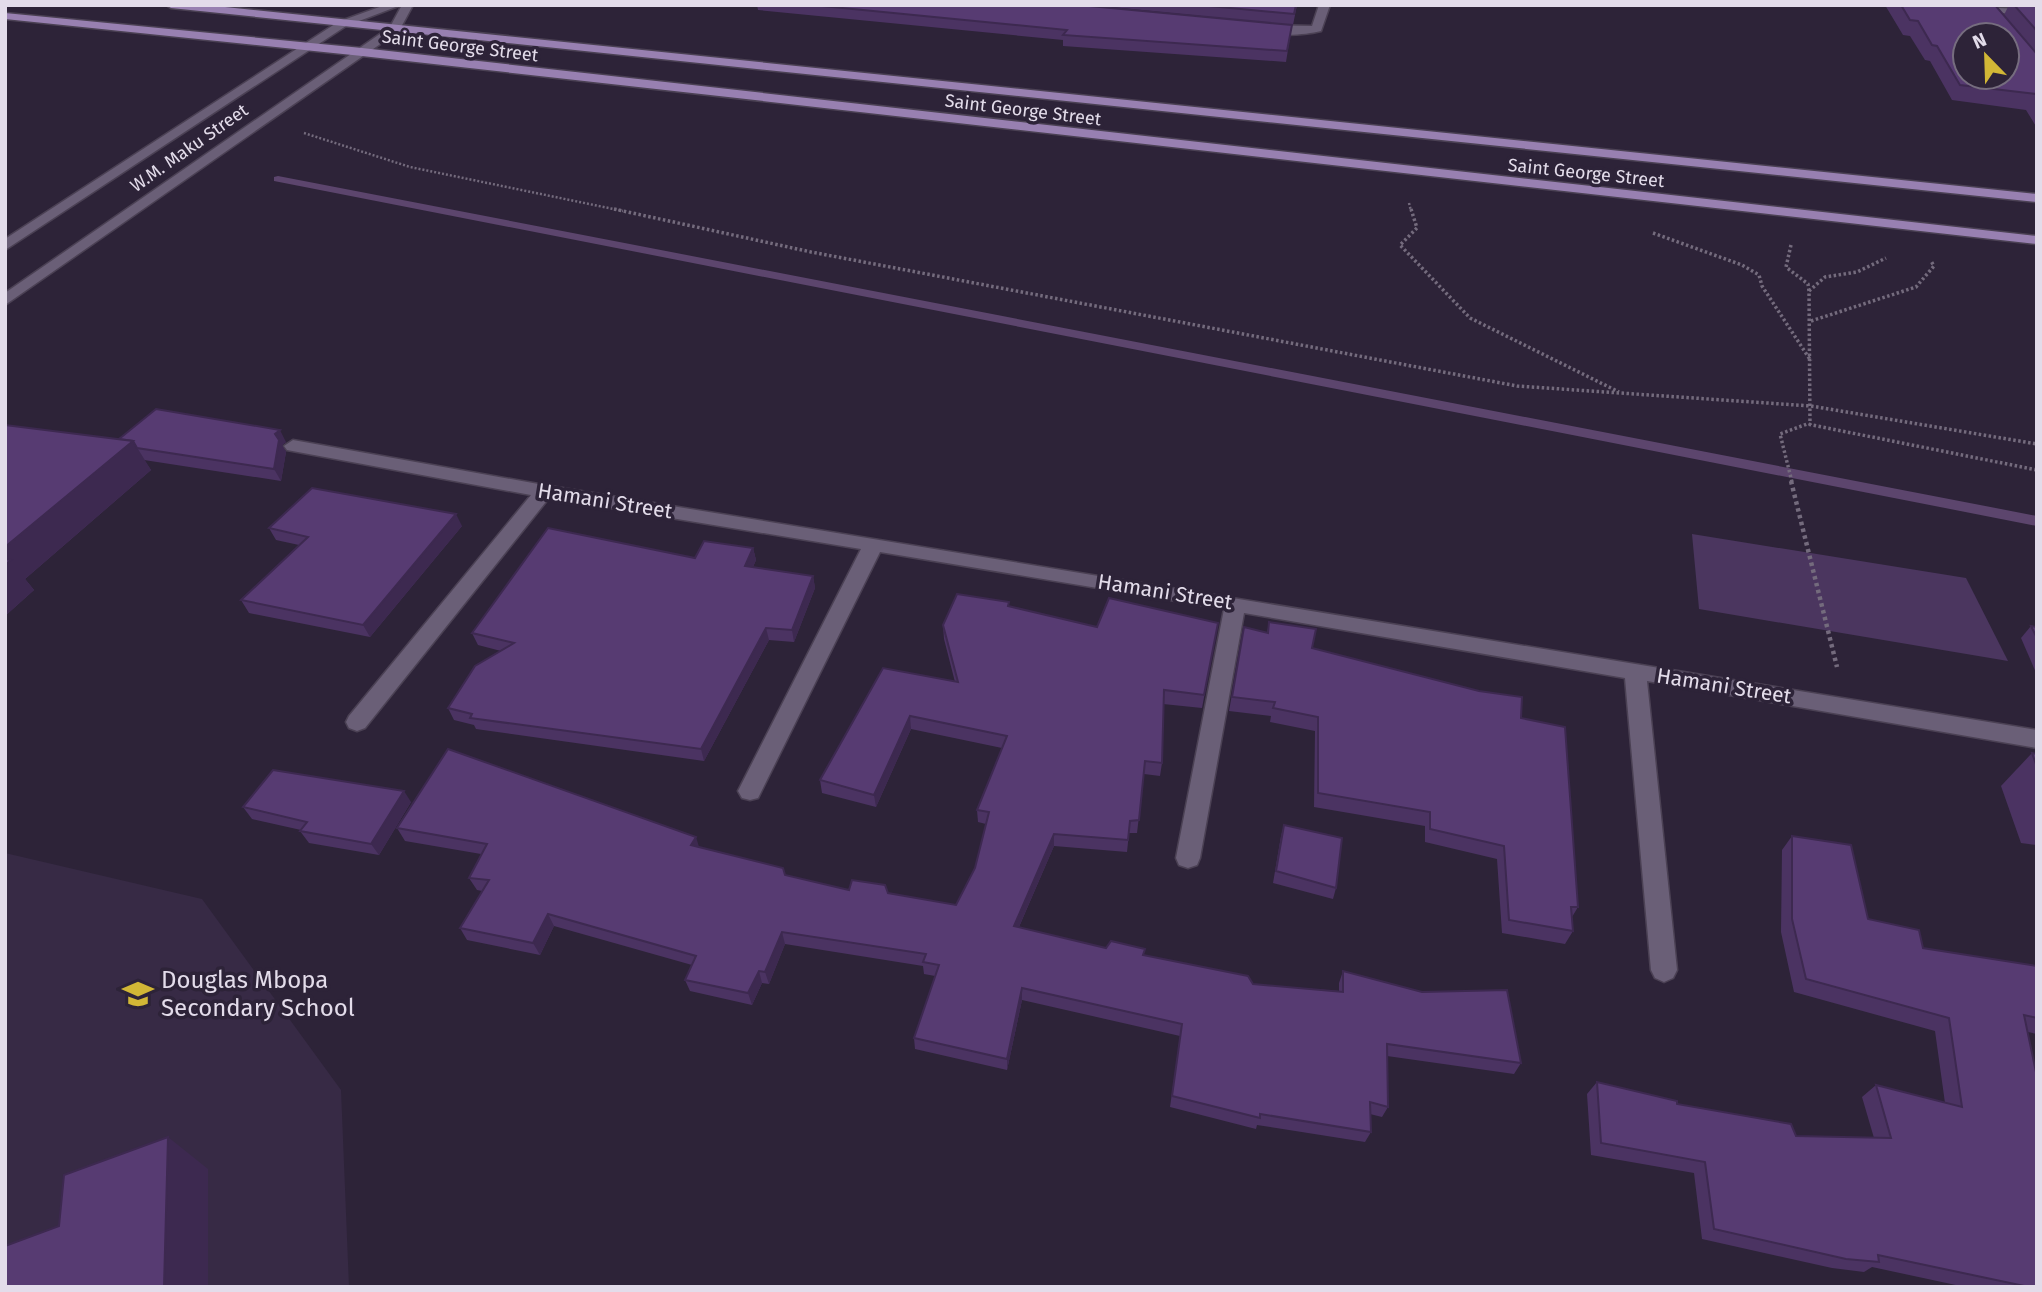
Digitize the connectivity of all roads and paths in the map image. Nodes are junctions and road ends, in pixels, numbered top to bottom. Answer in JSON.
{"nodes":[{"id":1,"x":172,"y":5,"type":"edge"},
{"id":2,"x":396,"y":5,"type":"edge"},
{"id":3,"x":408,"y":5,"type":"edge"},
{"id":4,"x":1325,"y":5,"type":"edge"},
{"id":5,"x":1946,"y":5,"type":"edge"},
{"id":6,"x":2037,"y":13,"type":"edge"},
{"id":7,"x":5,"y":16,"type":"edge"},
{"id":8,"x":342,"y":24,"type":"junction"},
{"id":9,"x":1248,"y":26,"type":"edge"},
{"id":10,"x":395,"y":29,"type":"junction"},
{"id":11,"x":309,"y":47,"type":"junction"},
{"id":12,"x":362,"y":52,"type":"junction"},
{"id":13,"x":300,"y":131,"type":"dead end"},
{"id":14,"x":1406,"y":195,"type":"dead end"},
{"id":15,"x":2037,"y":198,"type":"edge"},
{"id":16,"x":1799,"y":214,"type":"junction"},
{"id":17,"x":1652,"y":233,"type":"dead end"},
{"id":18,"x":2037,"y":240,"type":"edge"},
{"id":19,"x":5,"y":246,"type":"edge"},
{"id":20,"x":1889,"y":256,"type":"dead end"},
{"id":21,"x":1929,"y":258,"type":"dead end"},
{"id":22,"x":1809,"y":291,"type":"junction"},
{"id":23,"x":5,"y":300,"type":"edge"},
{"id":24,"x":1811,"y":321,"type":"junction"},
{"id":25,"x":1811,"y":362,"type":"junction"},
{"id":26,"x":1623,"y":393,"type":"junction"},
{"id":27,"x":1811,"y":406,"type":"junction"},
{"id":28,"x":1810,"y":425,"type":"junction"},
{"id":29,"x":2037,"y":444,"type":"edge"},
{"id":30,"x":293,"y":446,"type":"dead end"},
{"id":31,"x":2037,"y":470,"type":"edge"},
{"id":32,"x":544,"y":491,"type":"junction"},
{"id":33,"x":874,"y":544,"type":"junction"},
{"id":34,"x":1235,"y":604,"type":"junction"},
{"id":35,"x":1635,"y":672,"type":"junction"},
{"id":36,"x":1847,"y":705,"type":"junction"},
{"id":37,"x":357,"y":722,"type":"dead end"},
{"id":38,"x":2037,"y":739,"type":"edge"},
{"id":39,"x":750,"y":791,"type":"dead end"},
{"id":40,"x":1188,"y":858,"type":"dead end"},
{"id":41,"x":1664,"y":970,"type":"dead end"}],
"edges":[{"from":1,"to":8,"type":"main road","name":"Saint George Street"},
{"from":2,"to":8,"type":"street","name":"W.M. Maku Street"},
{"from":3,"to":10,"type":"street"},
{"from":4,"to":9,"type":"street"},
{"from":5,"to":6,"type":"street"},
{"from":7,"to":11,"type":"main road","name":"Saint George Street"},
{"from":8,"to":10,"type":"main road","name":"Saint George Street"},
{"from":8,"to":11,"type":"street","name":"W.M. Maku Street"},
{"from":10,"to":12,"type":"street","name":"W.M. Maku Street"},
{"from":10,"to":15,"type":"main road","name":"Saint George Street"},
{"from":11,"to":12,"type":"main road","name":"Saint George Street"},
{"from":11,"to":19,"type":"street","name":"W.M. Maku Street"},
{"from":12,"to":16,"type":"main road","name":"Saint George Street"},
{"from":12,"to":23,"type":"street","name":"W.M. Maku Street"},
{"from":13,"to":26,"type":"path"},
{"from":14,"to":26,"type":"path"},
{"from":16,"to":18,"type":"main road","name":"Saint George Street"},
{"from":16,"to":22,"type":"path"},
{"from":17,"to":25,"type":"path"},
{"from":20,"to":22,"type":"path"},
{"from":21,"to":24,"type":"path"},
{"from":22,"to":24,"type":"path"},
{"from":24,"to":25,"type":"path"},
{"from":25,"to":27,"type":"path"},
{"from":26,"to":27,"type":"path"},
{"from":27,"to":28,"type":"path"},
{"from":27,"to":29,"type":"path"},
{"from":28,"to":31,"type":"path"},
{"from":28,"to":36,"type":"path"},
{"from":30,"to":32,"type":"street","name":"Hamani Street"},
{"from":32,"to":33,"type":"street","name":"Hamani Street"},
{"from":32,"to":37,"type":"street"},
{"from":33,"to":34,"type":"street","name":"Hamani Street"},
{"from":33,"to":39,"type":"street"},
{"from":34,"to":35,"type":"street","name":"Hamani Street"},
{"from":34,"to":40,"type":"street"},
{"from":35,"to":36,"type":"street","name":"Hamani Street"},
{"from":35,"to":41,"type":"street"},
{"from":36,"to":38,"type":"street","name":"Hamani Street"}]}
